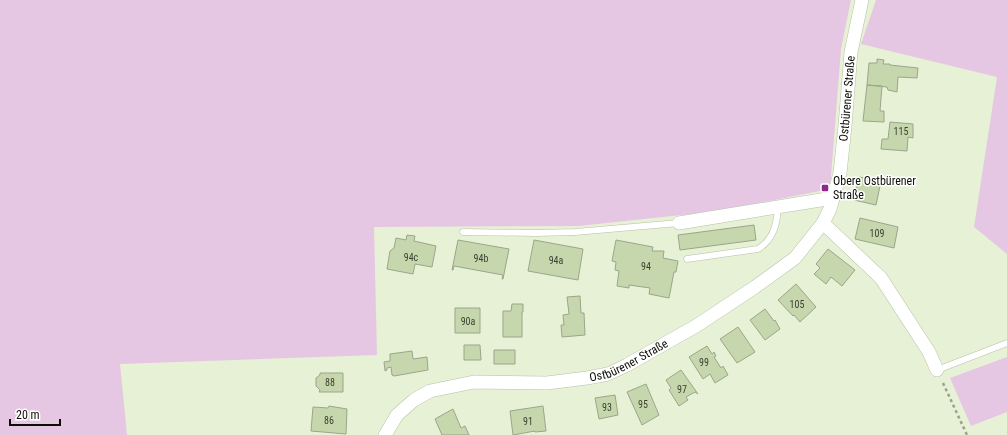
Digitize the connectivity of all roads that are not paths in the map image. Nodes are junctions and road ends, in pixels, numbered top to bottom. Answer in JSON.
{"nodes":[{"id":1,"x":862,"y":0,"type":"edge"},
{"id":2,"x":833,"y":198,"type":"junction"},
{"id":3,"x":778,"y":206,"type":"junction"},
{"id":4,"x":680,"y":223,"type":"joint"},
{"id":5,"x":823,"y":223,"type":"junction"},
{"id":6,"x":462,"y":232,"type":"dead end"},
{"id":7,"x":687,"y":259,"type":"dead end"},
{"id":8,"x":1007,"y":343,"type":"edge"},
{"id":9,"x":937,"y":370,"type":"joint"},
{"id":10,"x":385,"y":435,"type":"edge"}],
"edges":[{"from":1,"to":2,"type":"street","name":"Ostbürener Straße"},
{"from":2,"to":3,"type":"street"},
{"from":2,"to":5,"type":"street","name":"Ostbürener Straße"},
{"from":3,"to":4,"type":"street"},
{"from":3,"to":7,"type":"lane"},
{"from":4,"to":6,"type":"lane"},
{"from":5,"to":9,"type":"street"},
{"from":5,"to":10,"type":"street","name":"Ostbürener Straße"},
{"from":8,"to":9,"type":"lane"}]}
